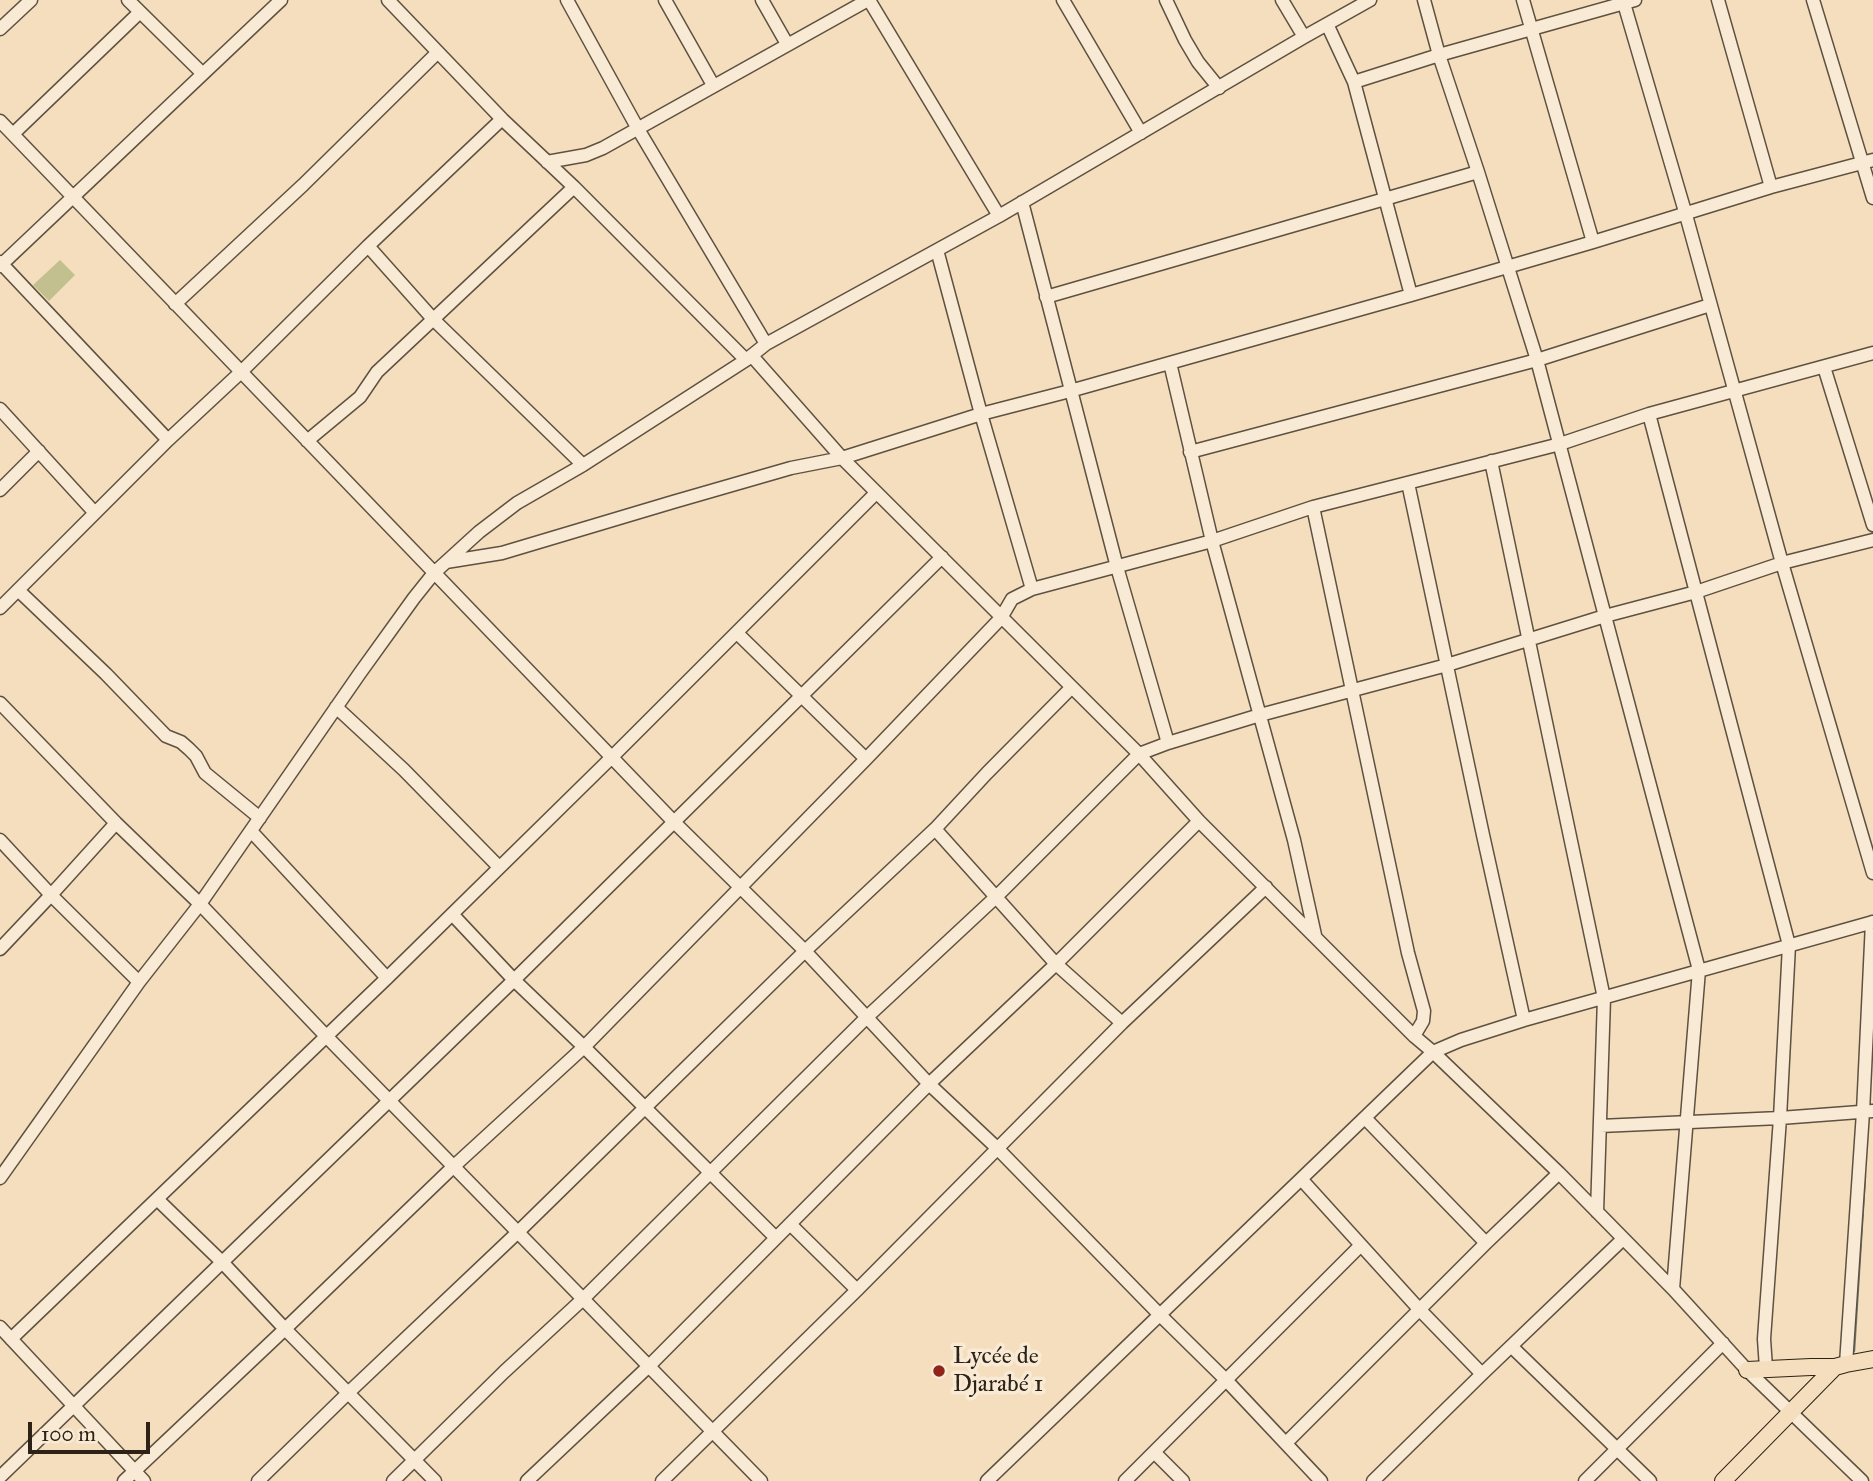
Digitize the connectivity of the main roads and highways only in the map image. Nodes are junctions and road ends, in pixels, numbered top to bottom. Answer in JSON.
{"nodes":[{"id":1,"x":1873,"y":1359,"type":"edge"},
{"id":2,"x":1840,"y":1366,"type":"junction"},
{"id":3,"x":1747,"y":1370,"type":"road end"},
{"id":4,"x":1723,"y":1481,"type":"edge"}],
"edges":[{"from":1,"to":2,"type":"main road"},
{"from":2,"to":3,"type":"main road"},
{"from":2,"to":4,"type":"main road"}]}
